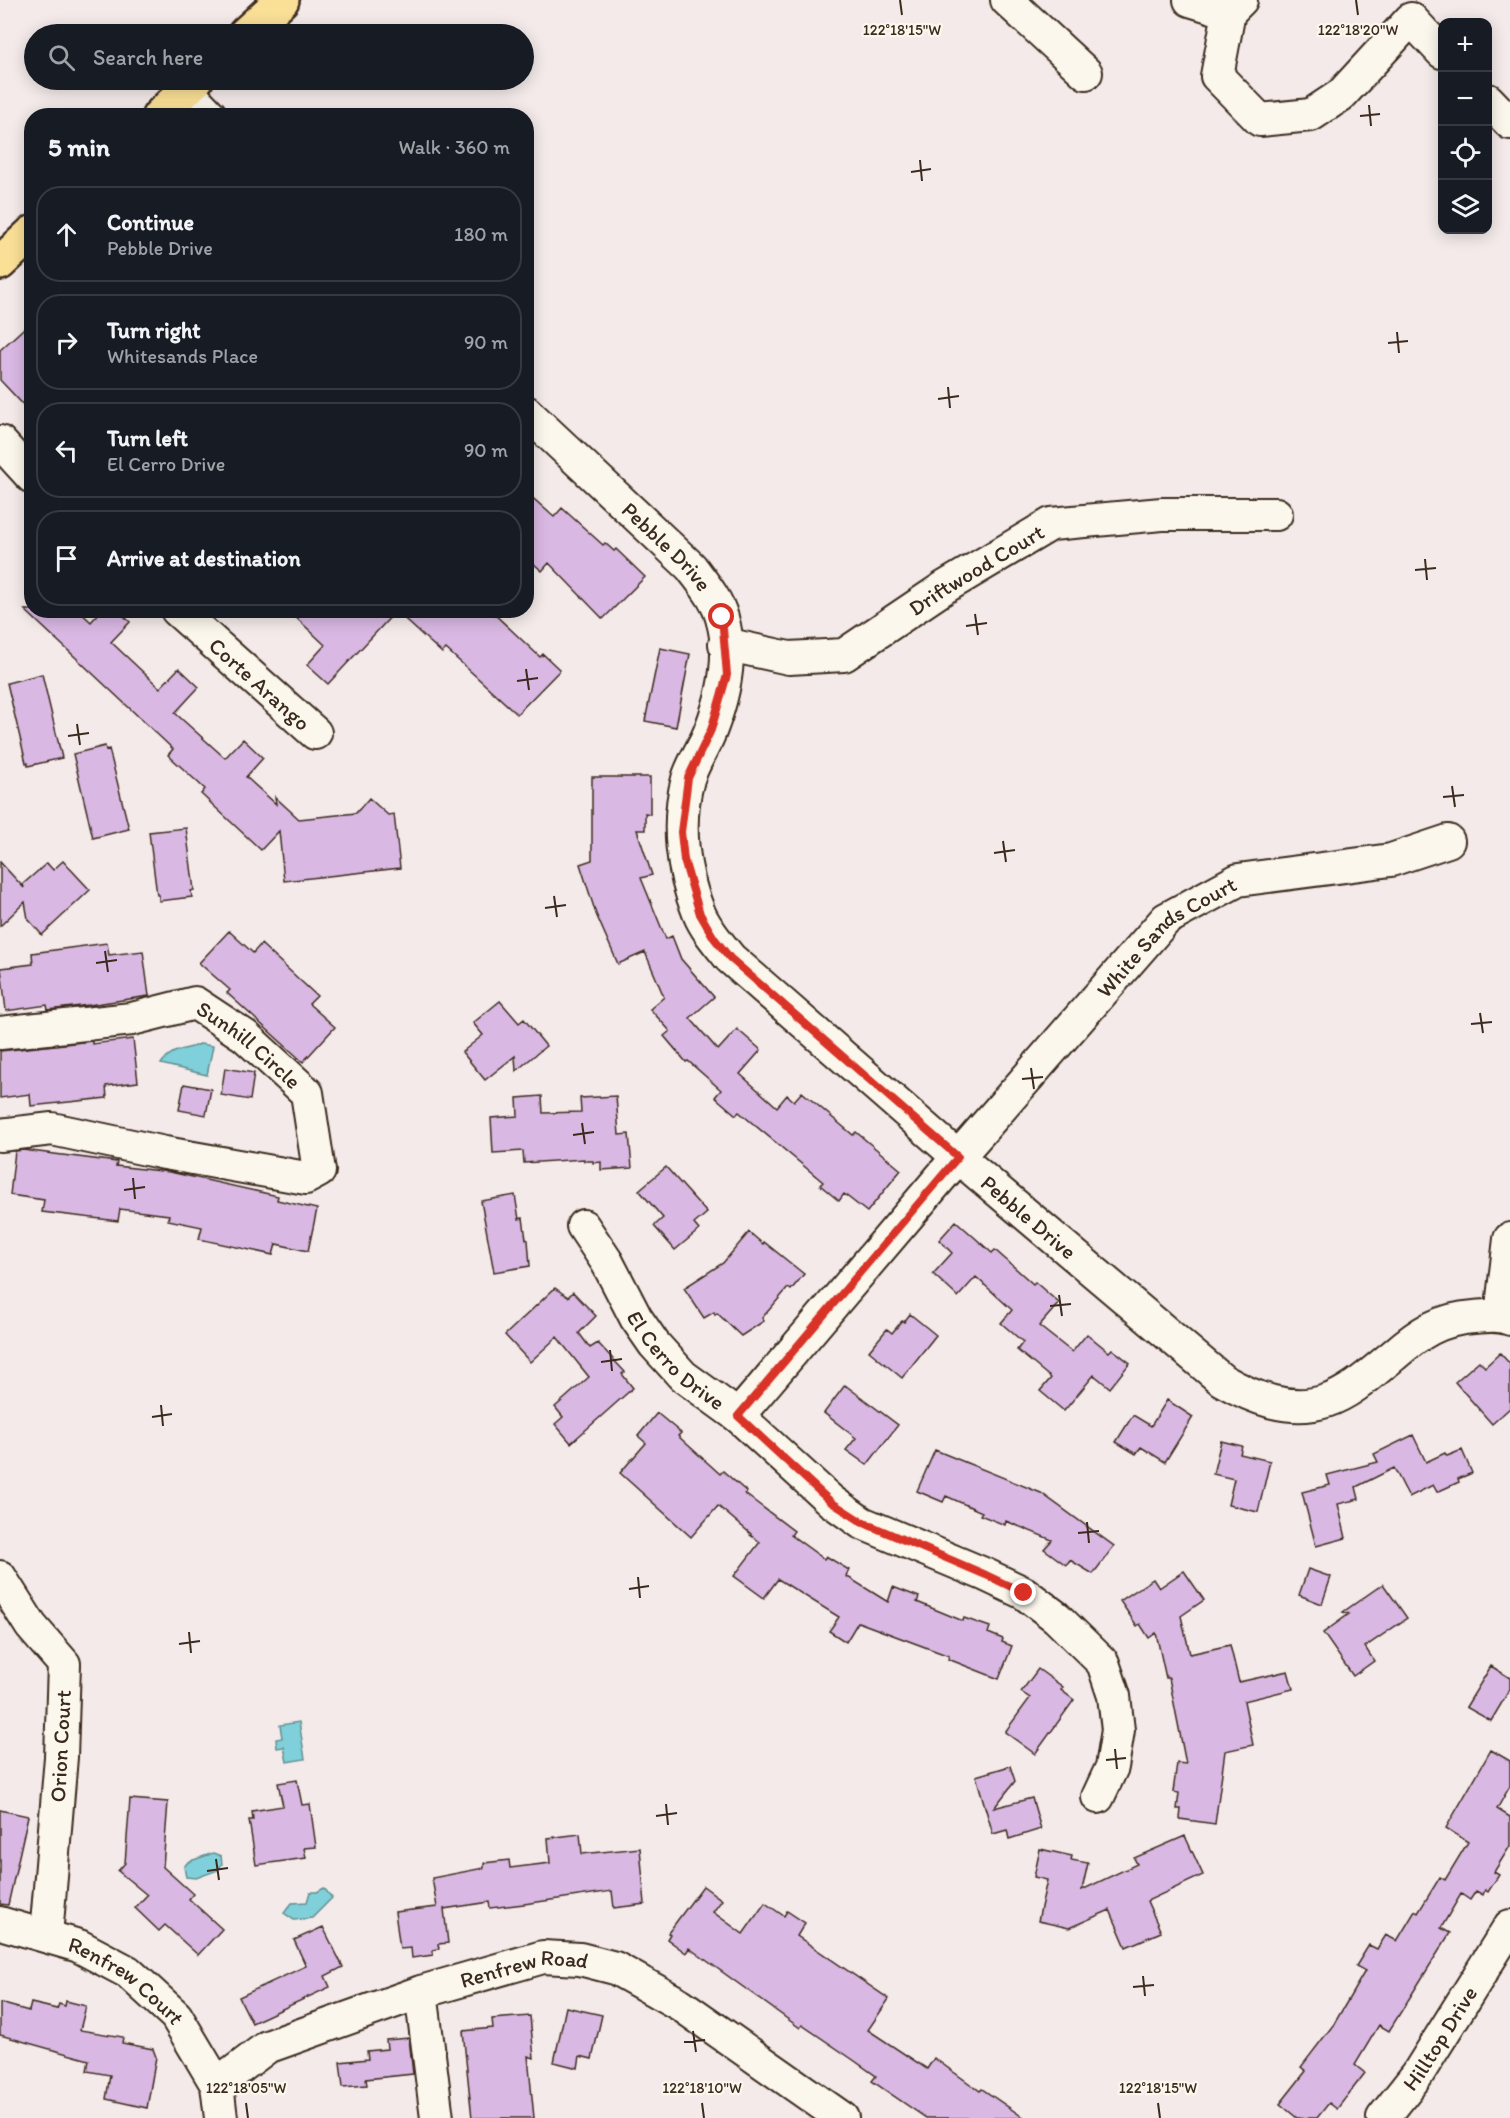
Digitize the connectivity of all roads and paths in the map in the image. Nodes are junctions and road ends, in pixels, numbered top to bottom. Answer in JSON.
{"nodes":[{"id":1,"x":282,"y":0,"type":"edge"},
{"id":2,"x":1007,"y":0,"type":"edge"},
{"id":3,"x":1190,"y":0,"type":"edge"},
{"id":4,"x":1235,"y":6,"type":"edge"},
{"id":5,"x":256,"y":24,"type":"edge"},
{"id":6,"x":1438,"y":47,"type":"edge"},
{"id":7,"x":1086,"y":73,"type":"dead end"},
{"id":8,"x":186,"y":90,"type":"edge"},
{"id":9,"x":194,"y":90,"type":"edge"},
{"id":10,"x":1492,"y":104,"type":"edge"},
{"id":11,"x":167,"y":108,"type":"edge"},
{"id":12,"x":206,"y":108,"type":"edge"},
{"id":13,"x":1510,"y":123,"type":"edge"},
{"id":14,"x":24,"y":240,"type":"edge"},
{"id":15,"x":0,"y":263,"type":"edge"},
{"id":16,"x":534,"y":420,"type":"edge"},
{"id":17,"x":0,"y":442,"type":"edge"},
{"id":18,"x":24,"y":468,"type":"edge"},
{"id":19,"x":1276,"y":514,"type":"dead end"},
{"id":20,"x":186,"y":618,"type":"edge"},
{"id":21,"x":726,"y":644,"type":"junction"},
{"id":22,"x":315,"y":733,"type":"dead end"},
{"id":23,"x":1448,"y":841,"type":"dead end"},
{"id":24,"x":0,"y":1033,"type":"edge"},
{"id":25,"x":0,"y":1135,"type":"edge"},
{"id":26,"x":958,"y":1157,"type":"junction"},
{"id":27,"x":583,"y":1226,"type":"dead end"},
{"id":28,"x":1510,"y":1239,"type":"edge"},
{"id":29,"x":1506,"y":1317,"type":"edge"},
{"id":30,"x":738,"y":1416,"type":"junction"},
{"id":31,"x":0,"y":1577,"type":"edge"},
{"id":32,"x":1098,"y":1797,"type":"dead end"},
{"id":33,"x":0,"y":1923,"type":"edge"},
{"id":34,"x":1510,"y":1926,"type":"edge"},
{"id":35,"x":46,"y":1936,"type":"junction"},
{"id":36,"x":421,"y":1992,"type":"junction"},
{"id":37,"x":217,"y":2085,"type":"junction"},
{"id":38,"x":221,"y":2118,"type":"edge"},
{"id":39,"x":437,"y":2118,"type":"edge"},
{"id":40,"x":842,"y":2118,"type":"edge"},
{"id":41,"x":1383,"y":2118,"type":"edge"}],
"edges":[{"from":1,"to":5,"type":"main road"},
{"from":2,"to":7,"type":"street"},
{"from":3,"to":4,"type":"street"},
{"from":4,"to":6,"type":"street"},
{"from":8,"to":11,"type":"main road"},
{"from":9,"to":12,"type":"street"},
{"from":10,"to":13,"type":"street"},
{"from":14,"to":15,"type":"main road"},
{"from":16,"to":21,"type":"street","name":"Pebble Drive"},
{"from":17,"to":18,"type":"street"},
{"from":19,"to":21,"type":"street","name":"Driftwood Court"},
{"from":20,"to":22,"type":"street","name":"Corte Arango"},
{"from":21,"to":26,"type":"street","name":"Pebble Drive"},
{"from":23,"to":26,"type":"street","name":"White Sands Court"},
{"from":24,"to":25,"type":"street","name":"Sunhill Circle"},
{"from":26,"to":29,"type":"street","name":"Pebble Drive"},
{"from":26,"to":30,"type":"street","name":"White Sands Court"},
{"from":27,"to":30,"type":"street","name":"El Cerro Drive"},
{"from":28,"to":29,"type":"street"},
{"from":30,"to":32,"type":"street","name":"El Cerro Drive"},
{"from":31,"to":35,"type":"street","name":"Orion Court"},
{"from":33,"to":35,"type":"street","name":"Renfrew Court"},
{"from":34,"to":41,"type":"street","name":"Hilltop Drive"},
{"from":35,"to":37,"type":"street","name":"Renfrew Court"},
{"from":36,"to":37,"type":"street","name":"Renfrew Road"},
{"from":36,"to":39,"type":"street"},
{"from":36,"to":40,"type":"street","name":"Renfrew Road"},
{"from":37,"to":38,"type":"street"}]}
